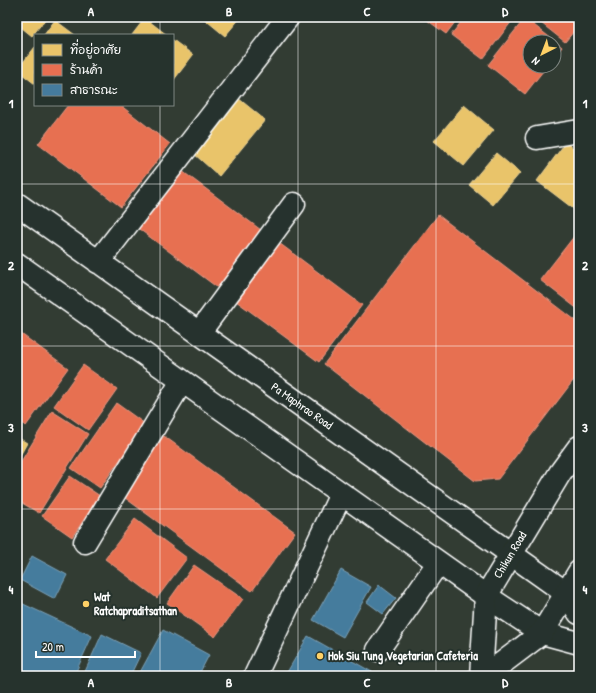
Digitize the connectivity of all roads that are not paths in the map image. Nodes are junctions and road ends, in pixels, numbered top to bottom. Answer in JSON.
{"nodes":[{"id":1,"x":288,"y":17,"type":"edge"},
{"id":2,"x":579,"y":131,"type":"edge"},
{"id":3,"x":537,"y":138,"type":"dead end"},
{"id":4,"x":17,"y":204,"type":"edge"},
{"id":5,"x":294,"y":204,"type":"dead end"},
{"id":6,"x":98,"y":262,"type":"junction"},
{"id":7,"x":17,"y":264,"type":"edge"},
{"id":8,"x":199,"y":333,"type":"junction"},
{"id":9,"x":182,"y":381,"type":"junction"},
{"id":10,"x":579,"y":447,"type":"edge"},
{"id":11,"x":341,"y":494,"type":"junction"},
{"id":12,"x":85,"y":542,"type":"dead end"},
{"id":13,"x":511,"y":554,"type":"junction"},
{"id":14,"x":438,"y":562,"type":"junction"},
{"id":15,"x":579,"y":572,"type":"edge"},
{"id":16,"x":566,"y":593,"type":"junction"},
{"id":17,"x":486,"y":596,"type":"junction"},
{"id":18,"x":579,"y":614,"type":"edge"},
{"id":19,"x":542,"y":633,"type":"junction"},
{"id":20,"x":579,"y":642,"type":"edge"},
{"id":21,"x":378,"y":650,"type":"dead end"},
{"id":22,"x":255,"y":676,"type":"edge"},
{"id":23,"x":481,"y":676,"type":"edge"},
{"id":24,"x":486,"y":676,"type":"edge"}],
"edges":[{"from":1,"to":6,"type":"street"},
{"from":2,"to":3,"type":"street"},
{"from":4,"to":6,"type":"street","name":"Pa Maphrao Road"},
{"from":5,"to":8,"type":"street"},
{"from":6,"to":8,"type":"street","name":"Pa Maphrao Road"},
{"from":7,"to":9,"type":"street"},
{"from":8,"to":13,"type":"street","name":"Pa Maphrao Road"},
{"from":9,"to":11,"type":"street"},
{"from":9,"to":12,"type":"street"},
{"from":10,"to":13,"type":"street","name":"Chikun Road"},
{"from":11,"to":14,"type":"street"},
{"from":11,"to":22,"type":"street"},
{"from":13,"to":16,"type":"street","name":"Pa Maphrao Road"},
{"from":13,"to":17,"type":"street","name":"Chikun Road"},
{"from":14,"to":17,"type":"street"},
{"from":14,"to":21,"type":"street"},
{"from":15,"to":16,"type":"street"},
{"from":16,"to":18,"type":"street","name":"Pa Maphrao Road"},
{"from":16,"to":19,"type":"street"},
{"from":17,"to":19,"type":"street"},
{"from":17,"to":23,"type":"street","name":"Chikun Road"},
{"from":19,"to":20,"type":"street"},
{"from":19,"to":24,"type":"street"}]}
